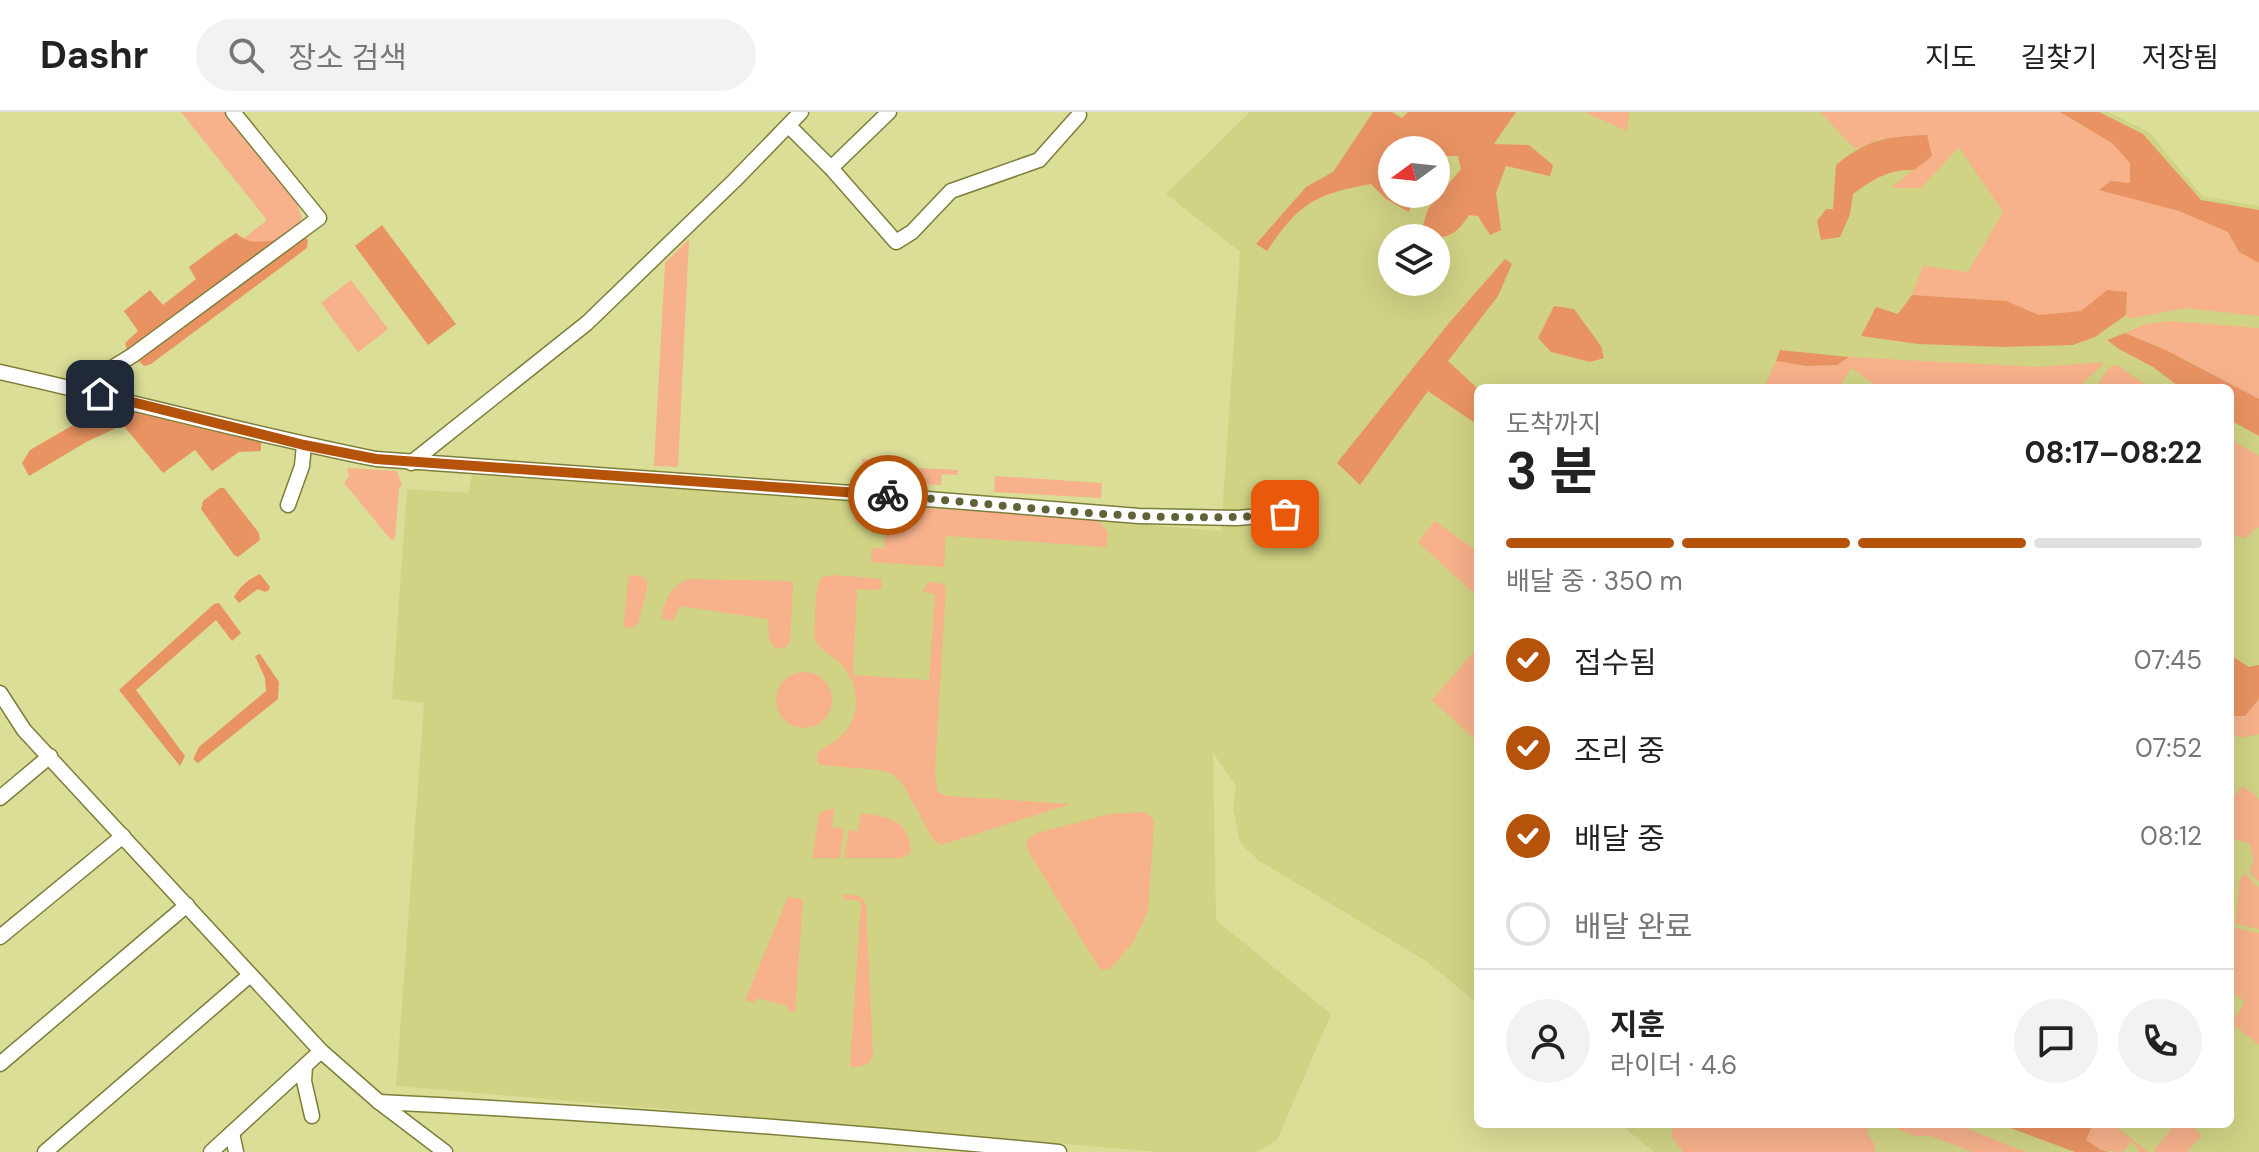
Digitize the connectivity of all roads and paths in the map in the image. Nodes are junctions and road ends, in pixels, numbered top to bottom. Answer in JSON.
{"nodes":[{"id":1,"x":233,"y":112,"type":"edge"},
{"id":2,"x":801,"y":112,"type":"edge"},
{"id":3,"x":889,"y":112,"type":"edge"},
{"id":4,"x":1079,"y":115,"type":"dead end"},
{"id":5,"x":789,"y":126,"type":"junction"},
{"id":6,"x":831,"y":168,"type":"junction"},
{"id":7,"x":0,"y":372,"type":"edge"},
{"id":8,"x":78,"y":389,"type":"junction"},
{"id":9,"x":304,"y":445,"type":"junction"},
{"id":10,"x":411,"y":463,"type":"junction"},
{"id":11,"x":288,"y":505,"type":"dead end"},
{"id":12,"x":1285,"y":514,"type":"dead end"},
{"id":13,"x":0,"y":693,"type":"edge"},
{"id":14,"x":50,"y":756,"type":"junction"},
{"id":15,"x":0,"y":798,"type":"edge"},
{"id":16,"x":123,"y":836,"type":"junction"},
{"id":17,"x":187,"y":905,"type":"junction"},
{"id":18,"x":0,"y":937,"type":"edge"},
{"id":19,"x":250,"y":975,"type":"junction"},
{"id":20,"x":321,"y":1051,"type":"junction"},
{"id":21,"x":0,"y":1064,"type":"edge"},
{"id":22,"x":305,"y":1066,"type":"junction"},
{"id":23,"x":379,"y":1102,"type":"junction"},
{"id":24,"x":312,"y":1116,"type":"dead end"},
{"id":25,"x":232,"y":1133,"type":"junction"},
{"id":26,"x":45,"y":1152,"type":"edge"},
{"id":27,"x":211,"y":1152,"type":"edge"},
{"id":28,"x":236,"y":1152,"type":"edge"},
{"id":29,"x":445,"y":1152,"type":"edge"},
{"id":30,"x":1059,"y":1152,"type":"edge"}],
"edges":[{"from":1,"to":8,"type":"street"},
{"from":2,"to":5,"type":"street"},
{"from":3,"to":6,"type":"street"},
{"from":4,"to":6,"type":"street"},
{"from":5,"to":6,"type":"street"},
{"from":5,"to":10,"type":"street"},
{"from":7,"to":8,"type":"street"},
{"from":8,"to":9,"type":"street"},
{"from":9,"to":10,"type":"street"},
{"from":9,"to":11,"type":"street"},
{"from":10,"to":12,"type":"street"},
{"from":13,"to":14,"type":"street"},
{"from":14,"to":15,"type":"street"},
{"from":14,"to":16,"type":"street"},
{"from":16,"to":17,"type":"street"},
{"from":16,"to":18,"type":"street"},
{"from":17,"to":19,"type":"street"},
{"from":17,"to":21,"type":"street"},
{"from":19,"to":20,"type":"street"},
{"from":19,"to":26,"type":"street"},
{"from":20,"to":22,"type":"street"},
{"from":20,"to":23,"type":"street"},
{"from":22,"to":24,"type":"street"},
{"from":22,"to":25,"type":"street"},
{"from":23,"to":29,"type":"street"},
{"from":23,"to":30,"type":"street"},
{"from":25,"to":27,"type":"street"},
{"from":25,"to":28,"type":"street"}]}
